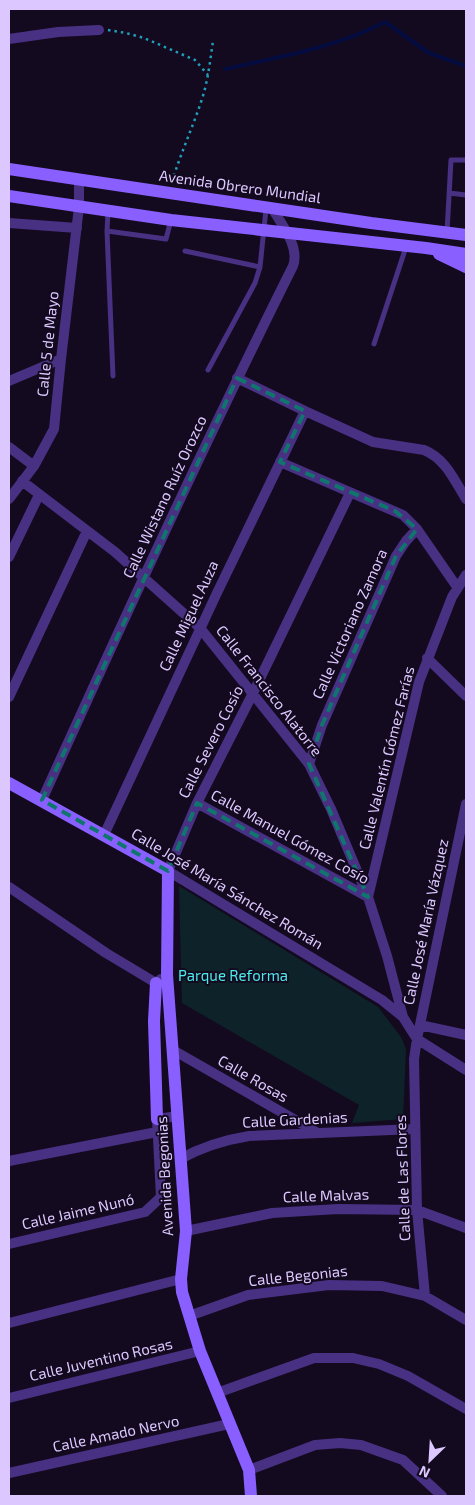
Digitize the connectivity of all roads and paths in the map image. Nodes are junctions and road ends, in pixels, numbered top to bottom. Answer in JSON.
{"nodes":[{"id":1,"x":99,"y":30,"type":"joint"},
{"id":2,"x":9,"y":39,"type":"edge"},
{"id":3,"x":213,"y":40,"type":"dead end"},
{"id":4,"x":208,"y":76,"type":"junction"},
{"id":5,"x":466,"y":160,"type":"edge"},
{"id":6,"x":9,"y":169,"type":"edge"},
{"id":7,"x":79,"y":179,"type":"junction"},
{"id":8,"x":168,"y":193,"type":"junction"},
{"id":9,"x":449,"y":193,"type":"junction"},
{"id":10,"x":466,"y":195,"type":"edge"},
{"id":11,"x":9,"y":196,"type":"edge"},
{"id":12,"x":80,"y":207,"type":"junction"},
{"id":13,"x":269,"y":208,"type":"junction"},
{"id":14,"x":108,"y":211,"type":"junction"},
{"id":15,"x":171,"y":220,"type":"junction"},
{"id":16,"x":9,"y":223,"type":"edge"},
{"id":17,"x":77,"y":228,"type":"junction"},
{"id":18,"x":265,"y":230,"type":"junction"},
{"id":19,"x":108,"y":231,"type":"junction"},
{"id":20,"x":447,"y":232,"type":"junction"},
{"id":21,"x":287,"y":233,"type":"junction"},
{"id":22,"x":466,"y":234,"type":"edge"},
{"id":23,"x":406,"y":246,"type":"junction"},
{"id":24,"x":426,"y":248,"type":"junction"},
{"id":25,"x":185,"y":251,"type":"dead end"},
{"id":26,"x":466,"y":254,"type":"edge"},
{"id":27,"x":260,"y":267,"type":"junction"},
{"id":28,"x":466,"y":267,"type":"edge"},
{"id":29,"x":374,"y":344,"type":"dead end"},
{"id":30,"x":61,"y":359,"type":"junction"},
{"id":31,"x":208,"y":370,"type":"dead end"},
{"id":32,"x":114,"y":376,"type":"dead end"},
{"id":33,"x":237,"y":378,"type":"junction"},
{"id":34,"x":9,"y":381,"type":"edge"},
{"id":35,"x":305,"y":411,"type":"junction"},
{"id":36,"x":9,"y":447,"type":"edge"},
{"id":37,"x":280,"y":462,"type":"junction"},
{"id":38,"x":34,"y":466,"type":"junction"},
{"id":39,"x":22,"y":481,"type":"junction"},
{"id":40,"x":350,"y":492,"type":"junction"},
{"id":41,"x":39,"y":495,"type":"junction"},
{"id":42,"x":9,"y":499,"type":"edge"},
{"id":43,"x":466,"y":499,"type":"edge"},
{"id":44,"x":417,"y":529,"type":"junction"},
{"id":45,"x":87,"y":531,"type":"junction"},
{"id":46,"x":9,"y":557,"type":"edge"},
{"id":47,"x":466,"y":575,"type":"edge"},
{"id":48,"x":143,"y":578,"type":"junction"},
{"id":49,"x":457,"y":587,"type":"junction"},
{"id":50,"x":200,"y":628,"type":"junction"},
{"id":51,"x":427,"y":658,"type":"junction"},
{"id":52,"x":253,"y":693,"type":"junction"},
{"id":53,"x":9,"y":696,"type":"edge"},
{"id":54,"x":466,"y":696,"type":"edge"},
{"id":55,"x":309,"y":764,"type":"junction"},
{"id":56,"x":9,"y":783,"type":"edge"},
{"id":57,"x":42,"y":800,"type":"junction"},
{"id":58,"x":197,"y":803,"type":"junction"},
{"id":59,"x":466,"y":804,"type":"edge"},
{"id":60,"x":104,"y":835,"type":"junction"},
{"id":61,"x":168,"y":872,"type":"junction"},
{"id":62,"x":9,"y":887,"type":"edge"},
{"id":63,"x":368,"y":897,"type":"junction"},
{"id":64,"x":162,"y":979,"type":"junction"},
{"id":65,"x":403,"y":1017,"type":"junction"},
{"id":66,"x":420,"y":1024,"type":"junction"},
{"id":67,"x":466,"y":1035,"type":"edge"},
{"id":68,"x":416,"y":1043,"type":"junction"},
{"id":69,"x":173,"y":1050,"type":"junction"},
{"id":70,"x":414,"y":1059,"type":"joint"},
{"id":71,"x":466,"y":1070,"type":"edge"},
{"id":72,"x":178,"y":1116,"type":"junction"},
{"id":73,"x":157,"y":1119,"type":"junction"},
{"id":74,"x":415,"y":1129,"type":"junction"},
{"id":75,"x":157,"y":1132,"type":"junction"},
{"id":76,"x":319,"y":1133,"type":"junction"},
{"id":77,"x":180,"y":1158,"type":"junction"},
{"id":78,"x":9,"y":1162,"type":"edge"},
{"id":79,"x":417,"y":1210,"type":"junction"},
{"id":80,"x":466,"y":1228,"type":"edge"},
{"id":81,"x":186,"y":1231,"type":"junction"},
{"id":82,"x":9,"y":1244,"type":"edge"},
{"id":83,"x":181,"y":1279,"type":"junction"},
{"id":84,"x":425,"y":1296,"type":"junction"},
{"id":85,"x":189,"y":1316,"type":"junction"},
{"id":86,"x":466,"y":1320,"type":"edge"},
{"id":87,"x":9,"y":1323,"type":"edge"},
{"id":88,"x":200,"y":1351,"type":"junction"},
{"id":89,"x":217,"y":1393,"type":"junction"},
{"id":90,"x":9,"y":1398,"type":"edge"},
{"id":91,"x":466,"y":1409,"type":"edge"},
{"id":92,"x":230,"y":1424,"type":"junction"},
{"id":93,"x":249,"y":1470,"type":"junction"},
{"id":94,"x":9,"y":1473,"type":"edge"},
{"id":95,"x":251,"y":1496,"type":"edge"},
{"id":96,"x":442,"y":1496,"type":"edge"}],
"edges":[{"from":1,"to":2,"type":"street"},
{"from":1,"to":4,"type":"path"},
{"from":3,"to":4,"type":"path"},
{"from":4,"to":8,"type":"path"},
{"from":5,"to":9,"type":"lane"},
{"from":6,"to":7,"type":"main road","name":"Avenida Obrero Mundial"},
{"from":7,"to":8,"type":"main road","name":"Avenida Obrero Mundial"},
{"from":7,"to":12,"type":"street","name":"Calle 5 de Mayo"},
{"from":8,"to":13,"type":"main road","name":"Avenida Obrero Mundial"},
{"from":9,"to":10,"type":"lane"},
{"from":9,"to":20,"type":"lane"},
{"from":11,"to":12,"type":"main road"},
{"from":12,"to":14,"type":"main road"},
{"from":12,"to":17,"type":"street","name":"Calle 5 de Mayo"},
{"from":13,"to":18,"type":"lane"},
{"from":13,"to":20,"type":"main road","name":"Avenida Obrero Mundial"},
{"from":13,"to":21,"type":"street","name":"Calle Wistano Ruíz Orozco"},
{"from":14,"to":15,"type":"main road"},
{"from":14,"to":19,"type":"lane"},
{"from":15,"to":18,"type":"main road"},
{"from":15,"to":19,"type":"lane"},
{"from":16,"to":17,"type":"street"},
{"from":17,"to":30,"type":"street","name":"Calle 5 de Mayo"},
{"from":18,"to":21,"type":"main road"},
{"from":18,"to":27,"type":"lane"},
{"from":19,"to":32,"type":"lane"},
{"from":20,"to":22,"type":"main road","name":"Avenida Obrero Mundial"},
{"from":21,"to":23,"type":"main road"},
{"from":21,"to":33,"type":"street","name":"Calle Wistano Ruíz Orozco"},
{"from":23,"to":24,"type":"main road"},
{"from":23,"to":29,"type":"lane"},
{"from":24,"to":26,"type":"main road"},
{"from":24,"to":28,"type":"main road"},
{"from":25,"to":27,"type":"lane"},
{"from":27,"to":31,"type":"lane"},
{"from":30,"to":34,"type":"street"},
{"from":30,"to":38,"type":"street","name":"Calle 5 de Mayo"},
{"from":33,"to":35,"type":"street"},
{"from":33,"to":48,"type":"street","name":"Calle Wistano Ruíz Orozco"},
{"from":35,"to":37,"type":"street","name":"Calle Miguel Auza"},
{"from":35,"to":43,"type":"street"},
{"from":36,"to":38,"type":"street"},
{"from":37,"to":40,"type":"street"},
{"from":37,"to":50,"type":"street","name":"Calle Miguel Auza"},
{"from":38,"to":39,"type":"street","name":"Calle 5 de Mayo"},
{"from":39,"to":41,"type":"street","name":"Calle Francisco Alatorre"},
{"from":39,"to":42,"type":"street","name":"Calle 5 de Mayo"},
{"from":40,"to":44,"type":"street"},
{"from":40,"to":52,"type":"street","name":"Calle Severo Cosío"},
{"from":41,"to":45,"type":"street","name":"Calle Francisco Alatorre"},
{"from":41,"to":46,"type":"street"},
{"from":44,"to":49,"type":"street"},
{"from":44,"to":55,"type":"street","name":"Calle Victoriano Zamora"},
{"from":45,"to":48,"type":"street","name":"Calle Francisco Alatorre"},
{"from":45,"to":53,"type":"street"},
{"from":47,"to":49,"type":"street","name":"Calle Valentín Gómez Farías"},
{"from":48,"to":50,"type":"street","name":"Calle Francisco Alatorre"},
{"from":48,"to":57,"type":"street","name":"Calle Wistano Ruíz Orozco"},
{"from":49,"to":51,"type":"street","name":"Calle Valentín Gómez Farías"},
{"from":50,"to":52,"type":"street","name":"Calle Francisco Alatorre"},
{"from":50,"to":60,"type":"street","name":"Calle Miguel Auza"},
{"from":51,"to":54,"type":"street"},
{"from":51,"to":63,"type":"street","name":"Calle Valentín Gómez Farías"},
{"from":52,"to":55,"type":"street","name":"Calle Francisco Alatorre"},
{"from":52,"to":58,"type":"street","name":"Calle Severo Cosío"},
{"from":55,"to":63,"type":"street","name":"Calle Francisco Alatorre"},
{"from":56,"to":57,"type":"main road","name":"Calle José María Sánchez Román"},
{"from":57,"to":60,"type":"main road","name":"Calle José María Sánchez Román"},
{"from":58,"to":61,"type":"street","name":"Calle Severo Cosío"},
{"from":58,"to":63,"type":"street","name":"Calle Manuel Gómez Cosío"},
{"from":59,"to":66,"type":"street","name":"Calle José María Vázquez"},
{"from":60,"to":61,"type":"main road","name":"Calle José María Sánchez Román"},
{"from":61,"to":64,"type":"main road","name":"Avenida Begonias"},
{"from":61,"to":65,"type":"street","name":"Calle José María Sánchez Román"},
{"from":62,"to":64,"type":"street"},
{"from":63,"to":65,"type":"street","name":"Calle Francisco Alatorre"},
{"from":64,"to":69,"type":"main road","name":"Avenida Begonias"},
{"from":64,"to":73,"type":"main road"},
{"from":65,"to":68,"type":"street","name":"Calle José María Sánchez Román"},
{"from":66,"to":67,"type":"street"},
{"from":66,"to":68,"type":"street","name":"Calle José María Vázquez"},
{"from":68,"to":70,"type":"street","name":"Calle José María Vázquez"},
{"from":68,"to":71,"type":"street"},
{"from":69,"to":72,"type":"main road","name":"Avenida Begonias"},
{"from":69,"to":76,"type":"street","name":"Calle Rosas"},
{"from":70,"to":74,"type":"street","name":"Calle de Las Flores"},
{"from":72,"to":73,"type":"street"},
{"from":72,"to":77,"type":"main road","name":"Avenida Begonias"},
{"from":73,"to":75,"type":"street","name":"Calle Jaime Nunó"},
{"from":74,"to":76,"type":"street","name":"Calle Gardenias"},
{"from":74,"to":79,"type":"street","name":"Calle de Las Flores"},
{"from":75,"to":78,"type":"street"},
{"from":75,"to":82,"type":"street","name":"Calle Jaime Nunó"},
{"from":76,"to":77,"type":"street","name":"Calle Gardenias"},
{"from":77,"to":81,"type":"main road","name":"Avenida Begonias"},
{"from":79,"to":80,"type":"street","name":"Calle Malvas"},
{"from":79,"to":81,"type":"street","name":"Calle Malvas"},
{"from":79,"to":84,"type":"street","name":"Calle de Las Flores"},
{"from":81,"to":83,"type":"main road","name":"Avenida Begonias"},
{"from":83,"to":85,"type":"main road","name":"Avenida Begonias"},
{"from":83,"to":87,"type":"street"},
{"from":84,"to":85,"type":"street","name":"Calle Begonias"},
{"from":84,"to":86,"type":"street","name":"Calle Begonias"},
{"from":85,"to":88,"type":"main road","name":"Avenida Begonias"},
{"from":88,"to":89,"type":"main road","name":"Avenida Begonias"},
{"from":88,"to":90,"type":"street","name":"Calle Juventino Rosas"},
{"from":89,"to":91,"type":"street"},
{"from":89,"to":92,"type":"main road","name":"Avenida Begonias"},
{"from":92,"to":93,"type":"main road","name":"Avenida Begonias"},
{"from":92,"to":94,"type":"street","name":"Calle Amado Nervo"},
{"from":93,"to":95,"type":"main road","name":"Avenida Begonias"},
{"from":93,"to":96,"type":"street"}]}
